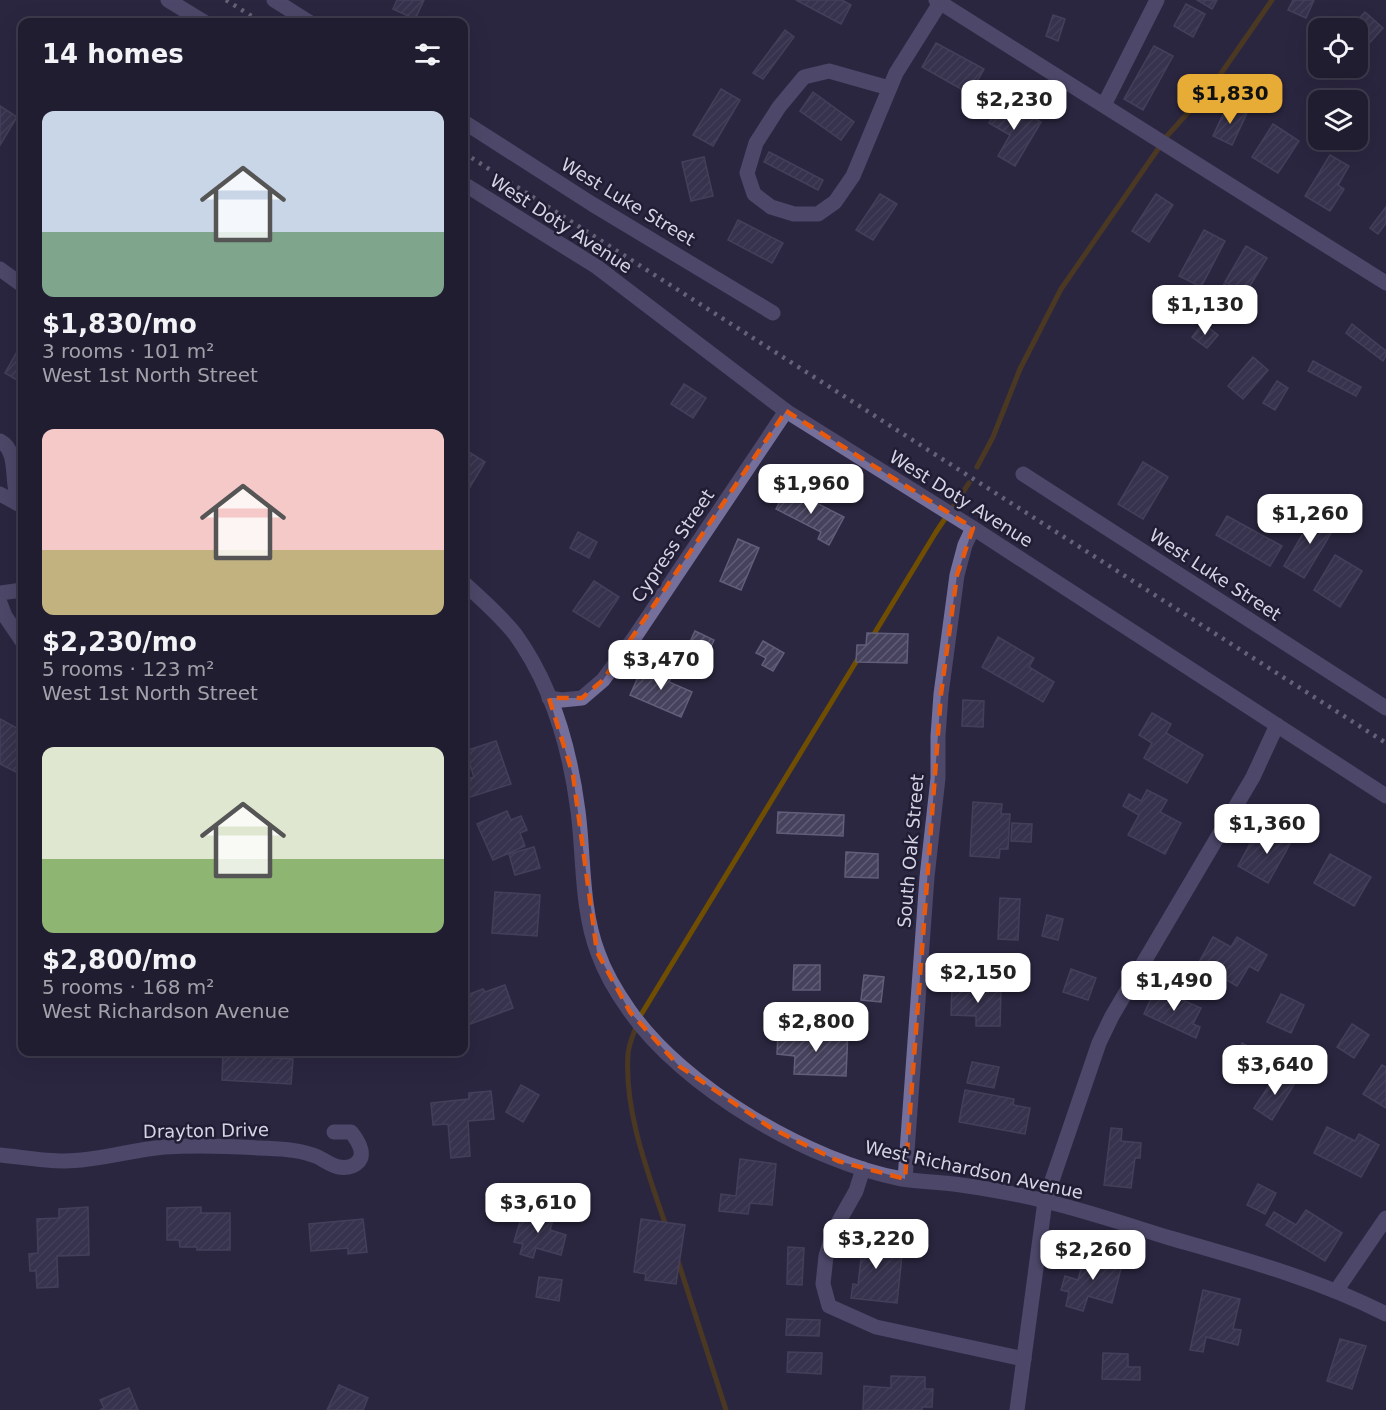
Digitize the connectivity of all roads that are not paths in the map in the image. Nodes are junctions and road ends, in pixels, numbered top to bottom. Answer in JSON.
{"nodes":[{"id":1,"x":168,"y":0,"type":"edge"},
{"id":2,"x":274,"y":0,"type":"edge"},
{"id":3,"x":1157,"y":0,"type":"edge"},
{"id":4,"x":938,"y":1,"type":"edge"},
{"id":5,"x":197,"y":18,"type":"edge"},
{"id":6,"x":303,"y":18,"type":"edge"},
{"id":7,"x":889,"y":88,"type":"junction"},
{"id":8,"x":1104,"y":105,"type":"junction"},
{"id":9,"x":468,"y":125,"type":"edge"},
{"id":10,"x":468,"y":186,"type":"edge"},
{"id":11,"x":0,"y":270,"type":"edge"},
{"id":12,"x":18,"y":282,"type":"edge"},
{"id":13,"x":1386,"y":283,"type":"edge"},
{"id":14,"x":773,"y":313,"type":"dead end"},
{"id":15,"x":786,"y":411,"type":"junction"},
{"id":16,"x":0,"y":441,"type":"edge"},
{"id":17,"x":1023,"y":474,"type":"dead end"},
{"id":18,"x":0,"y":494,"type":"edge"},
{"id":19,"x":18,"y":497,"type":"edge"},
{"id":20,"x":18,"y":504,"type":"edge"},
{"id":21,"x":973,"y":528,"type":"junction"},
{"id":22,"x":468,"y":587,"type":"edge"},
{"id":23,"x":18,"y":591,"type":"edge"},
{"id":24,"x":0,"y":593,"type":"edge"},
{"id":25,"x":0,"y":603,"type":"edge"},
{"id":26,"x":18,"y":635,"type":"edge"},
{"id":27,"x":549,"y":698,"type":"junction"},
{"id":28,"x":1386,"y":708,"type":"edge"},
{"id":29,"x":1277,"y":725,"type":"junction"},
{"id":30,"x":1386,"y":796,"type":"edge"},
{"id":31,"x":334,"y":1132,"type":"dead end"},
{"id":32,"x":0,"y":1155,"type":"edge"},
{"id":33,"x":862,"y":1168,"type":"junction"},
{"id":34,"x":904,"y":1179,"type":"junction"},
{"id":35,"x":1045,"y":1201,"type":"junction"},
{"id":36,"x":1386,"y":1218,"type":"edge"},
{"id":37,"x":1336,"y":1291,"type":"junction"},
{"id":38,"x":1386,"y":1314,"type":"edge"},
{"id":39,"x":1024,"y":1359,"type":"junction"},
{"id":40,"x":1017,"y":1410,"type":"edge"}],
"edges":[{"from":1,"to":5,"type":"street"},
{"from":2,"to":6,"type":"street"},
{"from":3,"to":8,"type":"street"},
{"from":4,"to":7,"type":"street"},
{"from":4,"to":8,"type":"street"},
{"from":7,"to":7,"type":"street"},
{"from":8,"to":13,"type":"street"},
{"from":9,"to":14,"type":"street","name":"West Luke Street"},
{"from":10,"to":15,"type":"street","name":"West Doty Avenue"},
{"from":11,"to":12,"type":"street"},
{"from":15,"to":21,"type":"street","name":"West Doty Avenue"},
{"from":15,"to":27,"type":"street","name":"Cypress Street"},
{"from":16,"to":19,"type":"street"},
{"from":17,"to":28,"type":"street","name":"West Luke Street"},
{"from":18,"to":20,"type":"street"},
{"from":21,"to":29,"type":"street","name":"West Doty Avenue"},
{"from":21,"to":34,"type":"street","name":"South Oak Street"},
{"from":22,"to":27,"type":"street","name":"West Richardson Avenue"},
{"from":23,"to":24,"type":"street"},
{"from":25,"to":26,"type":"street"},
{"from":27,"to":33,"type":"street","name":"West Richardson Avenue"},
{"from":29,"to":30,"type":"street","name":"West Doty Avenue"},
{"from":29,"to":35,"type":"street"},
{"from":31,"to":32,"type":"street","name":"Drayton Drive"},
{"from":33,"to":34,"type":"street","name":"West Richardson Avenue"},
{"from":33,"to":39,"type":"street"},
{"from":34,"to":35,"type":"street","name":"West Richardson Avenue"},
{"from":35,"to":37,"type":"street","name":"West Richardson Avenue"},
{"from":35,"to":39,"type":"street"},
{"from":36,"to":37,"type":"street"},
{"from":37,"to":38,"type":"street","name":"West Richardson Avenue"},
{"from":39,"to":40,"type":"street"}]}
